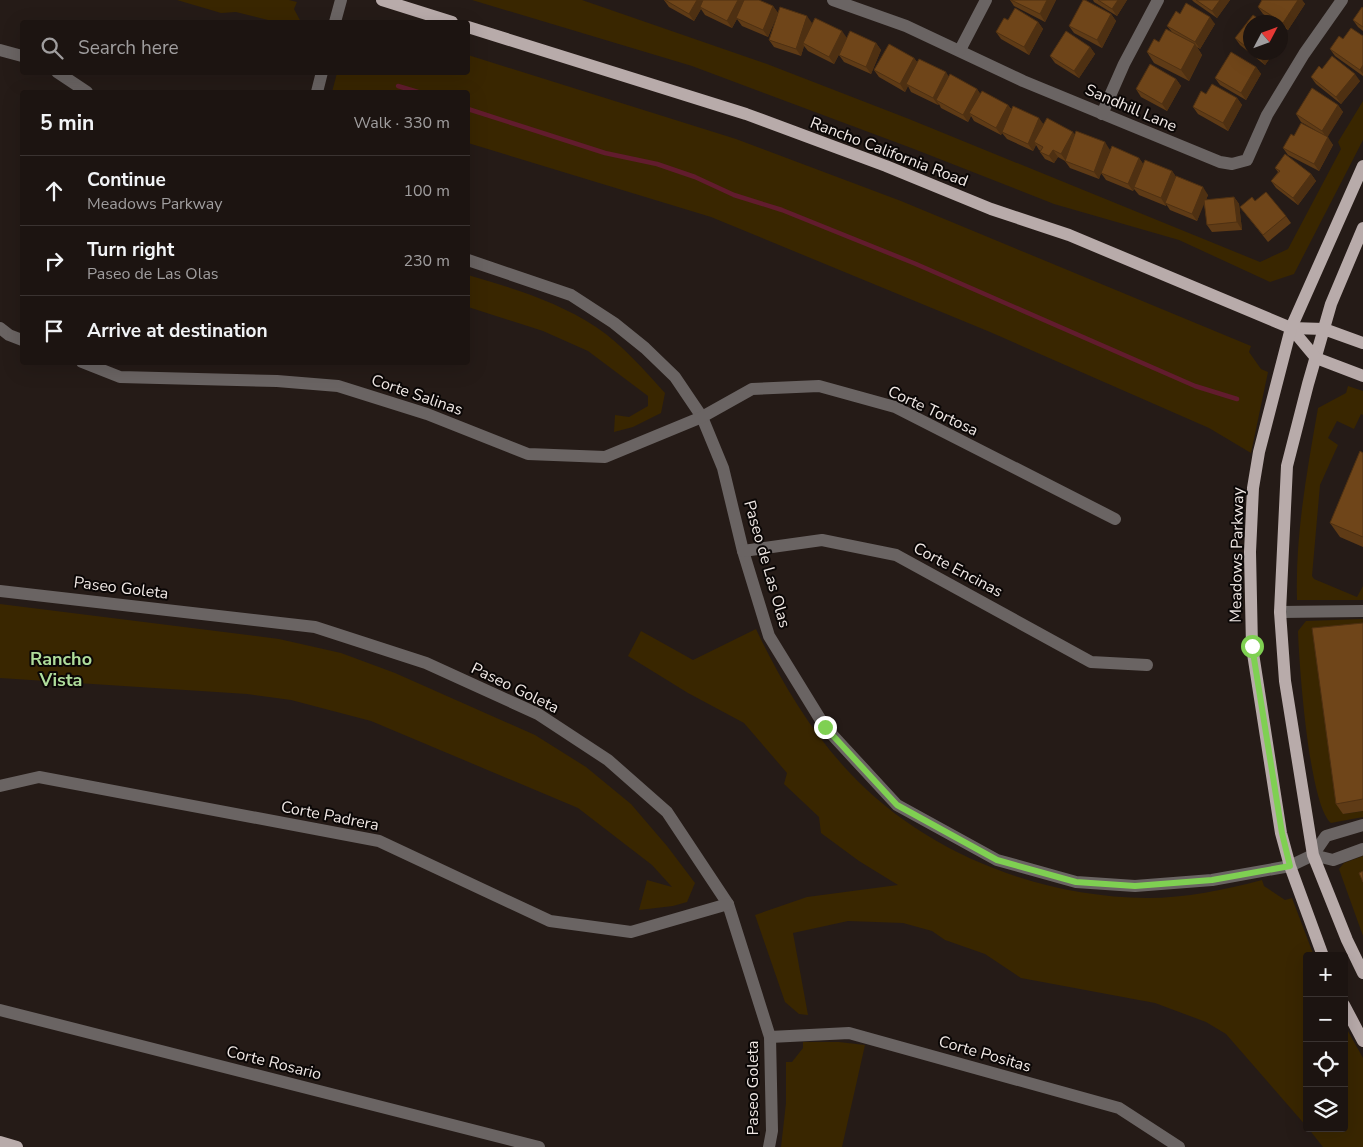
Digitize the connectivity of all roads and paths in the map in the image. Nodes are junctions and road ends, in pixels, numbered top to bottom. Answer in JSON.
{"nodes":[{"id":1,"x":341,"y":0,"type":"edge"},
{"id":2,"x":382,"y":0,"type":"edge"},
{"id":3,"x":833,"y":0,"type":"edge"},
{"id":4,"x":986,"y":0,"type":"edge"},
{"id":5,"x":1158,"y":0,"type":"edge"},
{"id":6,"x":1342,"y":0,"type":"edge"},
{"id":7,"x":336,"y":20,"type":"edge"},
{"id":8,"x":446,"y":20,"type":"edge"},
{"id":9,"x":470,"y":28,"type":"edge"},
{"id":10,"x":0,"y":50,"type":"edge"},
{"id":11,"x":960,"y":50,"type":"junction"},
{"id":12,"x":20,"y":55,"type":"edge"},
{"id":13,"x":62,"y":75,"type":"edge"},
{"id":14,"x":321,"y":75,"type":"edge"},
{"id":15,"x":84,"y":90,"type":"edge"},
{"id":16,"x":318,"y":90,"type":"edge"},
{"id":17,"x":1102,"y":114,"type":"junction"},
{"id":18,"x":1363,"y":166,"type":"edge"},
{"id":19,"x":1360,"y":181,"type":"edge"},
{"id":20,"x":1363,"y":228,"type":"edge"},
{"id":21,"x":470,"y":261,"type":"edge"},
{"id":22,"x":0,"y":328,"type":"edge"},
{"id":23,"x":1291,"y":328,"type":"junction"},
{"id":24,"x":1324,"y":329,"type":"junction"},
{"id":25,"x":20,"y":339,"type":"edge"},
{"id":26,"x":1363,"y":343,"type":"edge"},
{"id":27,"x":1316,"y":358,"type":"junction"},
{"id":28,"x":90,"y":365,"type":"edge"},
{"id":29,"x":1363,"y":376,"type":"edge"},
{"id":30,"x":702,"y":417,"type":"junction"},
{"id":31,"x":1114,"y":519,"type":"dead end"},
{"id":32,"x":743,"y":551,"type":"junction"},
{"id":33,"x":0,"y":591,"type":"edge"},
{"id":34,"x":1363,"y":611,"type":"edge"},
{"id":35,"x":1280,"y":612,"type":"junction"},
{"id":36,"x":1147,"y":665,"type":"dead end"},
{"id":37,"x":0,"y":786,"type":"edge"},
{"id":38,"x":1363,"y":825,"type":"edge"},
{"id":39,"x":1363,"y":849,"type":"edge"},
{"id":40,"x":1313,"y":855,"type":"junction"},
{"id":41,"x":1290,"y":866,"type":"junction"},
{"id":42,"x":728,"y":904,"type":"junction"},
{"id":43,"x":1322,"y":952,"type":"edge"},
{"id":44,"x":1363,"y":973,"type":"edge"},
{"id":45,"x":0,"y":1010,"type":"edge"},
{"id":46,"x":1348,"y":1013,"type":"edge"},
{"id":47,"x":770,"y":1038,"type":"junction"},
{"id":48,"x":1363,"y":1041,"type":"edge"},
{"id":49,"x":0,"y":1142,"type":"edge"},
{"id":50,"x":16,"y":1147,"type":"edge"},
{"id":51,"x":539,"y":1147,"type":"edge"},
{"id":52,"x":768,"y":1147,"type":"edge"},
{"id":53,"x":1179,"y":1147,"type":"edge"}],
"edges":[{"from":1,"to":7,"type":"street"},
{"from":2,"to":8,"type":"main road"},
{"from":3,"to":11,"type":"street","name":"Sandhill Lane"},
{"from":4,"to":11,"type":"street"},
{"from":5,"to":17,"type":"street"},
{"from":6,"to":17,"type":"street","name":"Sandhill Lane"},
{"from":9,"to":23,"type":"main road","name":"Rancho California Road"},
{"from":10,"to":12,"type":"street"},
{"from":11,"to":17,"type":"street","name":"Sandhill Lane"},
{"from":13,"to":15,"type":"street"},
{"from":14,"to":16,"type":"street"},
{"from":18,"to":19,"type":"main road","name":"Meadows Parkway"},
{"from":19,"to":23,"type":"main road","name":"Meadows Parkway"},
{"from":20,"to":24,"type":"main road"},
{"from":21,"to":30,"type":"street","name":"Paseo de Las Olas"},
{"from":22,"to":25,"type":"street"},
{"from":23,"to":24,"type":"main road","name":"Rancho California Road"},
{"from":23,"to":27,"type":"main road","name":"Rancho California Road"},
{"from":23,"to":41,"type":"main road","name":"Meadows Parkway"},
{"from":24,"to":26,"type":"main road","name":"Rancho California Road"},
{"from":24,"to":27,"type":"main road"},
{"from":27,"to":29,"type":"main road","name":"Rancho California Road"},
{"from":27,"to":35,"type":"main road"},
{"from":28,"to":30,"type":"street","name":"Corte Salinas"},
{"from":30,"to":31,"type":"street","name":"Corte Tortosa"},
{"from":30,"to":32,"type":"street","name":"Paseo de Las Olas"},
{"from":32,"to":36,"type":"street","name":"Corte Encinas"},
{"from":32,"to":41,"type":"street","name":"Paseo de Las Olas"},
{"from":33,"to":42,"type":"street","name":"Paseo Goleta"},
{"from":34,"to":35,"type":"street"},
{"from":35,"to":40,"type":"main road"},
{"from":37,"to":42,"type":"street","name":"Corte Padrera"},
{"from":38,"to":40,"type":"street"},
{"from":39,"to":40,"type":"street"},
{"from":40,"to":41,"type":"street","name":"Paseo de Las Olas"},
{"from":40,"to":44,"type":"main road"},
{"from":41,"to":43,"type":"main road","name":"Meadows Parkway"},
{"from":42,"to":47,"type":"street","name":"Paseo Goleta"},
{"from":45,"to":51,"type":"street","name":"Corte Rosario"},
{"from":46,"to":48,"type":"main road"},
{"from":47,"to":52,"type":"street","name":"Paseo Goleta"},
{"from":47,"to":53,"type":"street","name":"Corte Positas"},
{"from":49,"to":50,"type":"main road"}]}
